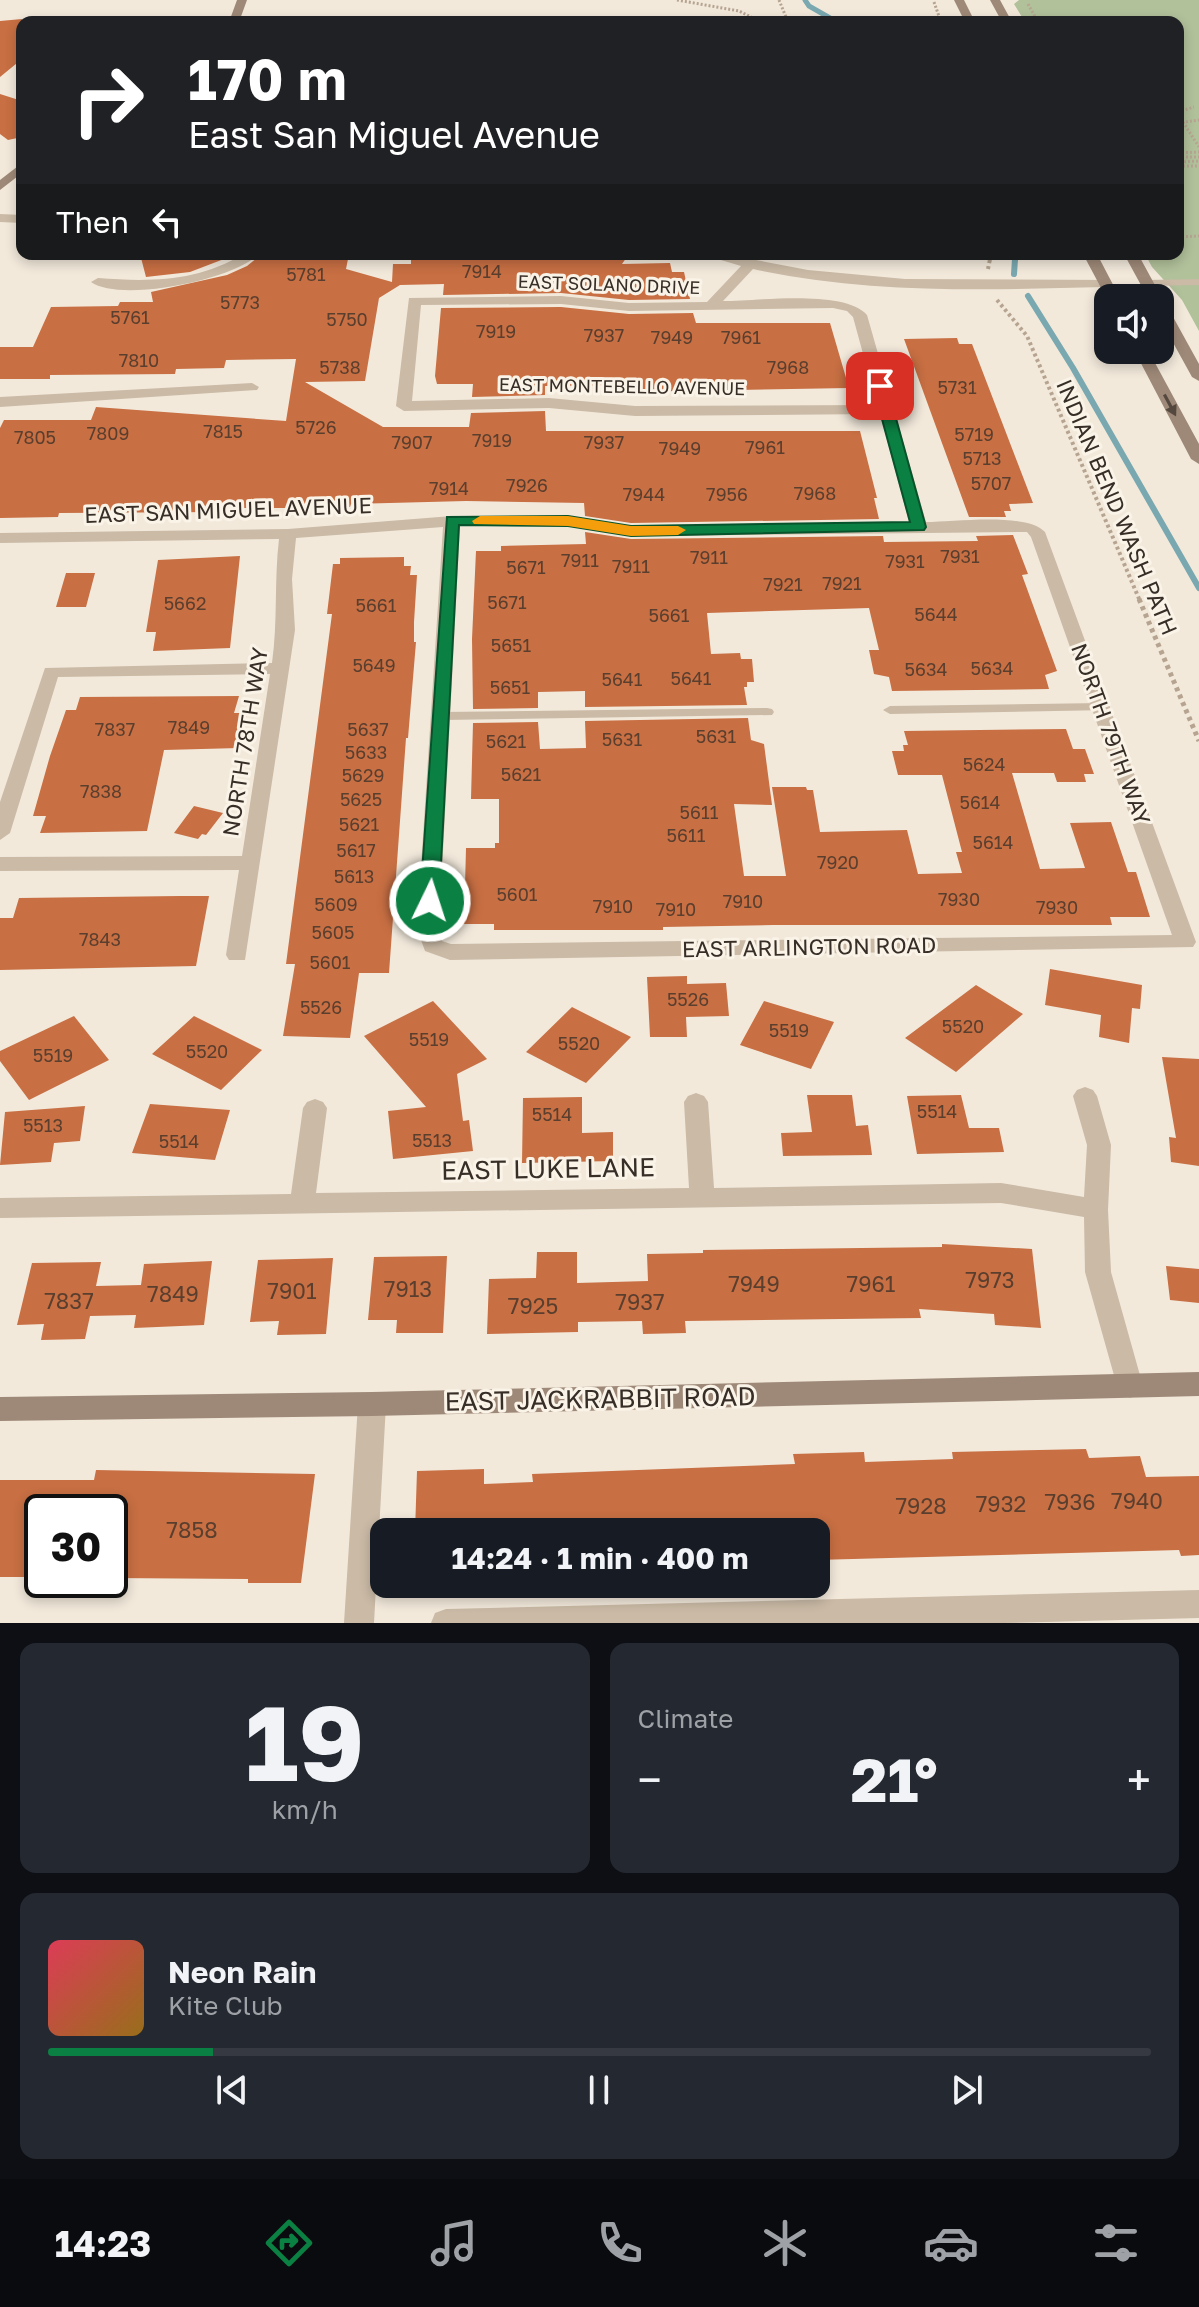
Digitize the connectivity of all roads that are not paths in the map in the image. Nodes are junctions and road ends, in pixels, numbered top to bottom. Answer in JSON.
{"nodes":[{"id":1,"x":16,"y":172,"type":"edge"},
{"id":2,"x":0,"y":186,"type":"edge"},
{"id":3,"x":241,"y":260,"type":"edge"},
{"id":4,"x":730,"y":260,"type":"edge"},
{"id":5,"x":1093,"y":260,"type":"edge"},
{"id":6,"x":1134,"y":260,"type":"edge"},
{"id":7,"x":749,"y":265,"type":"junction"},
{"id":8,"x":98,"y":282,"type":"dead end"},
{"id":9,"x":1199,"y":282,"type":"edge"},
{"id":10,"x":1105,"y":283,"type":"joint"},
{"id":11,"x":1147,"y":283,"type":"joint"},
{"id":12,"x":711,"y":306,"type":"junction"},
{"id":13,"x":1174,"y":331,"type":"edge"},
{"id":14,"x":1148,"y":364,"type":"edge"},
{"id":15,"x":1199,"y":377,"type":"edge"},
{"id":16,"x":252,"y":387,"type":"dead end"},
{"id":17,"x":0,"y":402,"type":"edge"},
{"id":18,"x":404,"y":406,"type":"joint"},
{"id":19,"x":887,"y":409,"type":"junction"},
{"id":20,"x":1199,"y":459,"type":"edge"},
{"id":21,"x":452,"y":521,"type":"junction"},
{"id":22,"x":919,"y":527,"type":"junction"},
{"id":23,"x":1032,"y":528,"type":"joint"},
{"id":24,"x":288,"y":534,"type":"junction"},
{"id":25,"x":0,"y":538,"type":"edge"},
{"id":26,"x":280,"y":668,"type":"junction"},
{"id":27,"x":1103,"y":707,"type":"junction"},
{"id":28,"x":890,"y":710,"type":"dead end"},
{"id":29,"x":767,"y":712,"type":"dead end"},
{"id":30,"x":442,"y":716,"type":"junction"},
{"id":31,"x":0,"y":833,"type":"edge"},
{"id":32,"x":250,"y":863,"type":"junction"},
{"id":33,"x":0,"y":864,"type":"edge"},
{"id":34,"x":1185,"y":942,"type":"joint"},
{"id":35,"x":237,"y":955,"type":"dead end"},
{"id":36,"x":1085,"y":1096,"type":"dead end"},
{"id":37,"x":696,"y":1102,"type":"dead end"},
{"id":38,"x":315,"y":1108,"type":"dead end"},
{"id":39,"x":702,"y":1197,"type":"junction"},
{"id":40,"x":302,"y":1204,"type":"junction"},
{"id":41,"x":0,"y":1208,"type":"edge"},
{"id":42,"x":1096,"y":1210,"type":"junction"},
{"id":43,"x":1199,"y":1384,"type":"edge"},
{"id":44,"x":1130,"y":1386,"type":"junction"},
{"id":45,"x":372,"y":1404,"type":"junction"},
{"id":46,"x":0,"y":1409,"type":"edge"},
{"id":47,"x":1199,"y":1604,"type":"edge"},
{"id":48,"x":897,"y":1616,"type":"edge"},
{"id":49,"x":359,"y":1623,"type":"edge"},
{"id":50,"x":446,"y":1623,"type":"edge"}],
"edges":[{"from":1,"to":2,"type":"street"},
{"from":3,"to":8,"type":"street"},
{"from":4,"to":7,"type":"street"},
{"from":5,"to":10,"type":"street"},
{"from":6,"to":11,"type":"street"},
{"from":7,"to":10,"type":"street"},
{"from":7,"to":12,"type":"street"},
{"from":9,"to":11,"type":"lane"},
{"from":12,"to":18,"type":"street","name":"EAST SOLANO DRIVE"},
{"from":12,"to":19,"type":"street","name":"EAST SOLANO DRIVE"},
{"from":13,"to":15,"type":"street"},
{"from":14,"to":20,"type":"street","one_way":true},
{"from":16,"to":17,"type":"street"},
{"from":18,"to":19,"type":"street","name":"EAST MONTEBELLO AVENUE"},
{"from":19,"to":22,"type":"street"},
{"from":21,"to":22,"type":"street","name":"EAST SAN MIGUEL AVENUE"},
{"from":21,"to":24,"type":"street","name":"EAST SAN MIGUEL AVENUE"},
{"from":21,"to":30,"type":"street"},
{"from":22,"to":23,"type":"street","name":"EAST SAN MIGUEL AVENUE"},
{"from":23,"to":27,"type":"street","name":"NORTH 79TH WAY"},
{"from":24,"to":25,"type":"street","name":"EAST SAN MIGUEL AVENUE"},
{"from":24,"to":26,"type":"street","name":"NORTH 78TH WAY"},
{"from":26,"to":31,"type":"street"},
{"from":26,"to":32,"type":"street","name":"NORTH 78TH WAY"},
{"from":27,"to":28,"type":"lane"},
{"from":27,"to":34,"type":"street","name":"NORTH 79TH WAY"},
{"from":29,"to":30,"type":"lane"},
{"from":30,"to":34,"type":"street","name":"EAST ARLINGTON ROAD"},
{"from":32,"to":33,"type":"street"},
{"from":32,"to":35,"type":"street","name":"NORTH 78TH WAY"},
{"from":36,"to":42,"type":"street"},
{"from":37,"to":39,"type":"street"},
{"from":38,"to":40,"type":"street"},
{"from":39,"to":40,"type":"street","name":"EAST LUKE LANE"},
{"from":39,"to":42,"type":"street","name":"EAST LUKE LANE"},
{"from":40,"to":41,"type":"street","name":"EAST LUKE LANE"},
{"from":42,"to":44,"type":"street"},
{"from":43,"to":44,"type":"street","name":"EAST JACKRABBIT ROAD"},
{"from":44,"to":45,"type":"street","name":"EAST JACKRABBIT ROAD"},
{"from":45,"to":46,"type":"street","name":"EAST JACKRABBIT ROAD"},
{"from":45,"to":49,"type":"street"},
{"from":47,"to":48,"type":"street"},
{"from":48,"to":50,"type":"street"}]}
